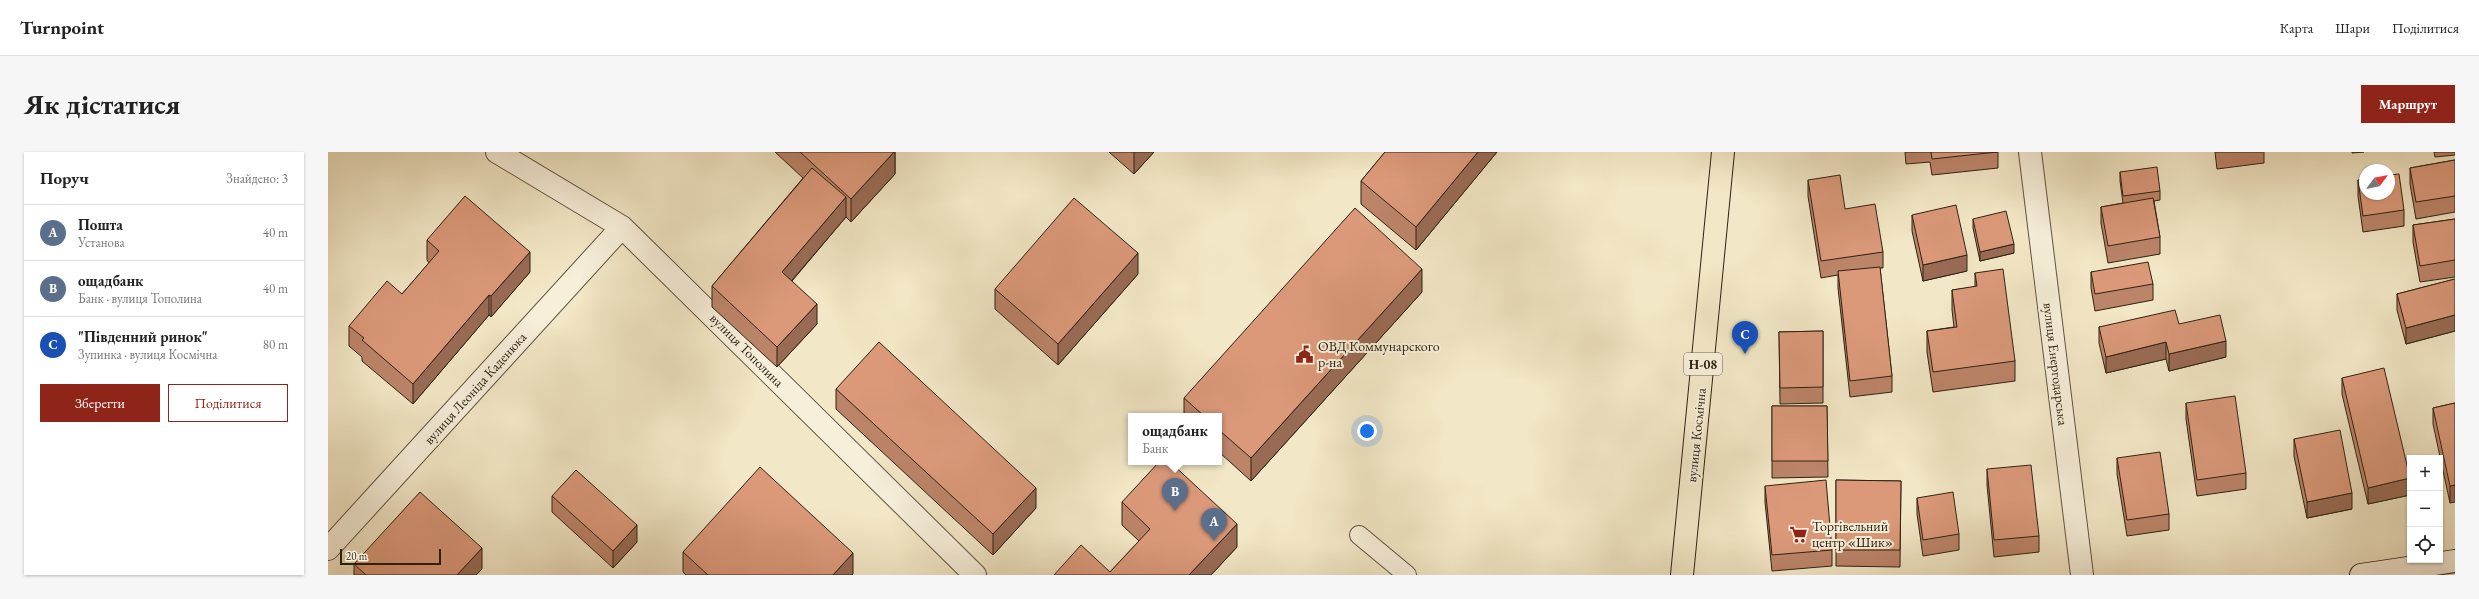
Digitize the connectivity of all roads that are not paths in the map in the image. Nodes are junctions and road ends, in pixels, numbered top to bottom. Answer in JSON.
{"nodes":[{"id":1,"x":497,"y":152,"type":"edge"},
{"id":2,"x":1723,"y":152,"type":"edge"},
{"id":3,"x":2030,"y":152,"type":"edge"},
{"id":4,"x":622,"y":227,"type":"junction"},
{"id":5,"x":1359,"y":535,"type":"dead end"},
{"id":6,"x":328,"y":549,"type":"edge"},
{"id":7,"x":2455,"y":561,"type":"edge"},
{"id":8,"x":975,"y":575,"type":"edge"},
{"id":9,"x":1407,"y":575,"type":"edge"},
{"id":10,"x":1682,"y":575,"type":"edge"},
{"id":11,"x":2082,"y":575,"type":"edge"},
{"id":12,"x":2361,"y":575,"type":"edge"}],
"edges":[{"from":1,"to":4,"type":"street","name":"вулиця Тополина"},
{"from":2,"to":10,"type":"main road","name":"вулиця Космічна","number":"Н-08"},
{"from":3,"to":11,"type":"street","name":"вулиця Енергодарська"},
{"from":4,"to":6,"type":"street","name":"вулиця Леоніда Каденюка"},
{"from":4,"to":8,"type":"street","name":"вулиця Тополина"},
{"from":5,"to":9,"type":"lane"},
{"from":7,"to":12,"type":"street"}]}
